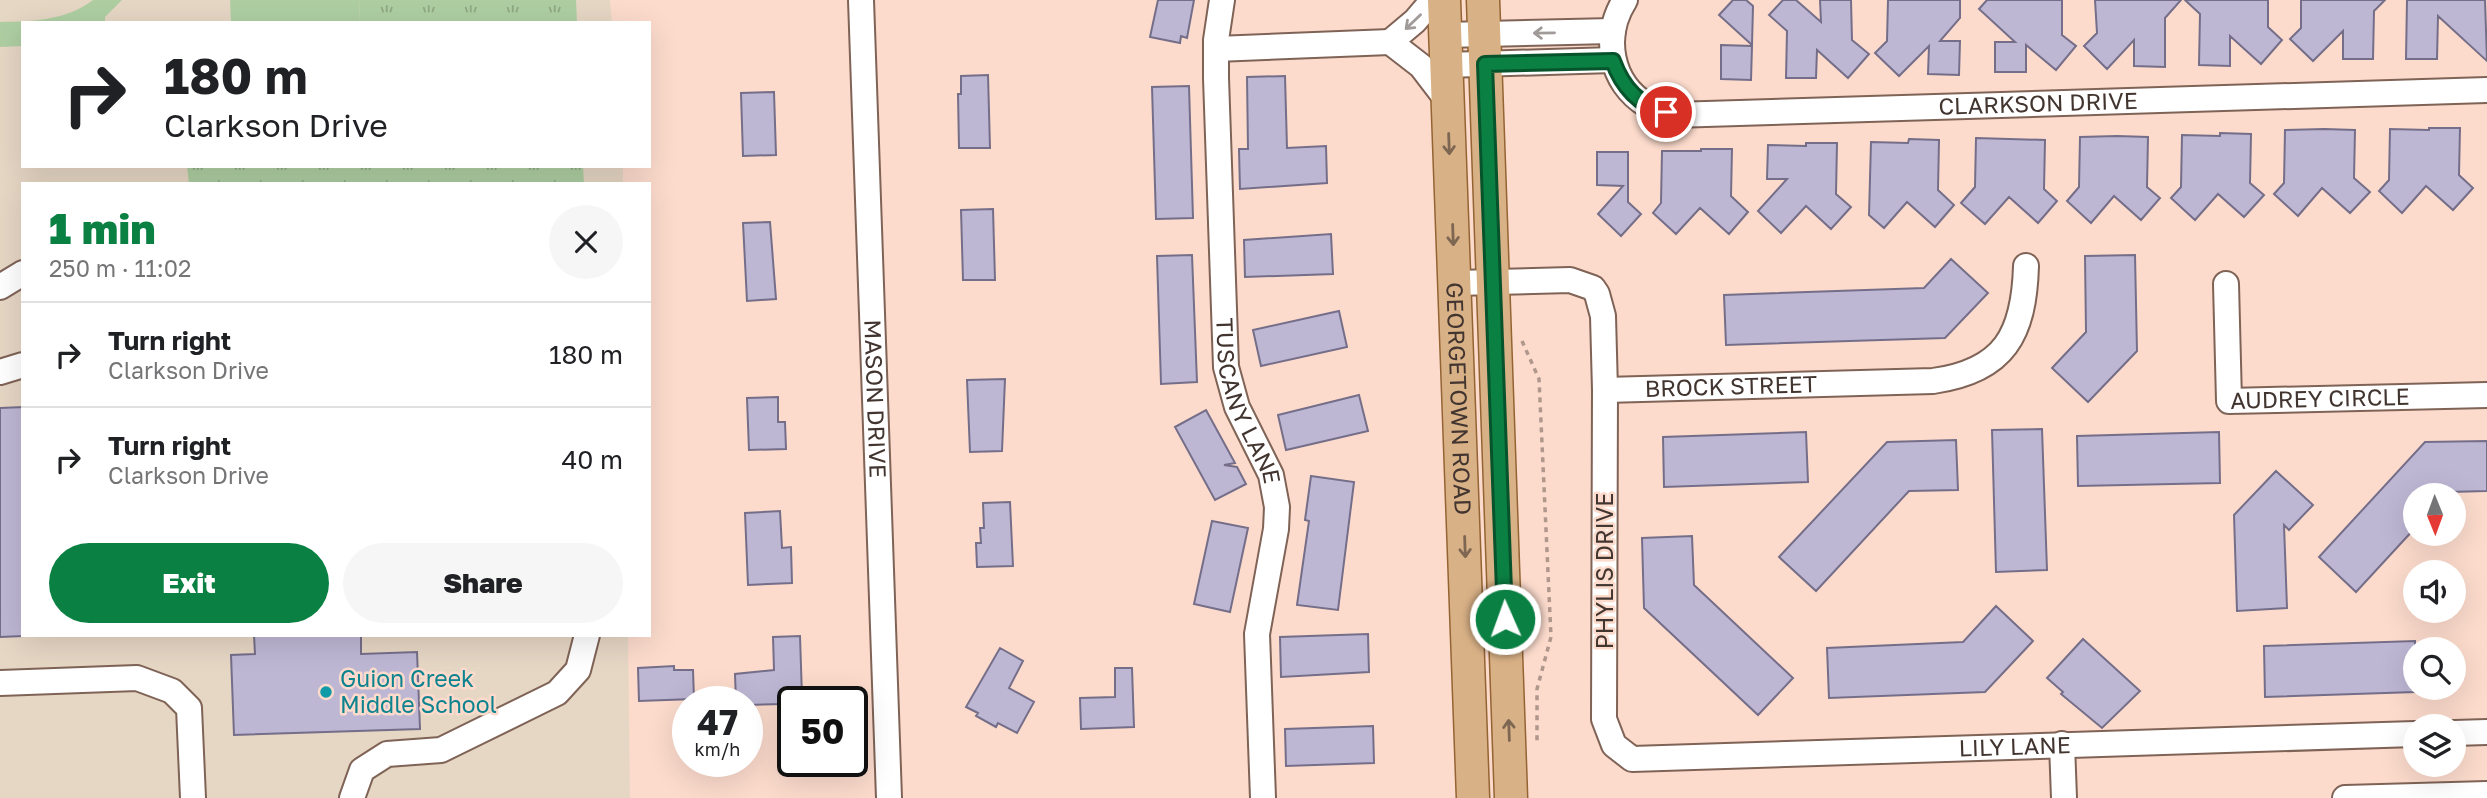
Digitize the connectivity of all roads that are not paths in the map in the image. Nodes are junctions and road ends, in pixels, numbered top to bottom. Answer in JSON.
{"nodes":[{"id":1,"x":861,"y":0,"type":"edge"},
{"id":2,"x":1222,"y":0,"type":"edge"},
{"id":3,"x":1433,"y":0,"type":"edge"},
{"id":4,"x":1444,"y":0,"type":"edge"},
{"id":5,"x":1483,"y":0,"type":"edge"},
{"id":6,"x":1625,"y":0,"type":"edge"},
{"id":7,"x":1390,"y":42,"type":"junction"},
{"id":8,"x":1612,"y":47,"type":"junction"},
{"id":9,"x":1216,"y":49,"type":"junction"},
{"id":10,"x":1485,"y":49,"type":"junction"},
{"id":11,"x":1446,"y":50,"type":"junction"},
{"id":12,"x":2487,"y":90,"type":"edge"},
{"id":13,"x":1447,"y":100,"type":"junction"},
{"id":14,"x":2026,"y":266,"type":"dead end"},
{"id":15,"x":1493,"y":282,"type":"junction"},
{"id":16,"x":1455,"y":283,"type":"junction"},
{"id":17,"x":2226,"y":284,"type":"dead end"},
{"id":18,"x":21,"y":366,"type":"edge"},
{"id":19,"x":0,"y":372,"type":"edge"},
{"id":20,"x":1605,"y":390,"type":"junction"},
{"id":21,"x":2487,"y":395,"type":"edge"},
{"id":22,"x":586,"y":637,"type":"edge"},
{"id":23,"x":0,"y":683,"type":"edge"},
{"id":24,"x":2487,"y":732,"type":"edge"},
{"id":25,"x":2466,"y":733,"type":"edge"},
{"id":26,"x":2403,"y":734,"type":"edge"},
{"id":27,"x":2062,"y":744,"type":"junction"},
{"id":28,"x":1618,"y":750,"type":"joint"},
{"id":29,"x":2487,"y":794,"type":"edge"},
{"id":30,"x":192,"y":798,"type":"edge"},
{"id":31,"x":352,"y":798,"type":"edge"},
{"id":32,"x":889,"y":798,"type":"edge"},
{"id":33,"x":1263,"y":798,"type":"edge"},
{"id":34,"x":1473,"y":798,"type":"edge"},
{"id":35,"x":1511,"y":798,"type":"edge"},
{"id":36,"x":2064,"y":798,"type":"edge"},
{"id":37,"x":2345,"y":798,"type":"edge"}],
"edges":[{"from":1,"to":32,"type":"street","name":"MASON DRIVE"},
{"from":2,"to":9,"type":"street","name":"TUSCANY LANE"},
{"from":3,"to":7,"type":"street","one_way":true},
{"from":4,"to":11,"type":"main road","name":"GEORGETOWN ROAD"},
{"from":5,"to":10,"type":"main road","name":"GEORGETOWN ROAD"},
{"from":6,"to":8,"type":"street"},
{"from":7,"to":9,"type":"street"},
{"from":7,"to":13,"type":"street"},
{"from":8,"to":10,"type":"street"},
{"from":8,"to":12,"type":"street","name":"CLARKSON DRIVE"},
{"from":9,"to":33,"type":"street","name":"TUSCANY LANE"},
{"from":10,"to":11,"type":"street"},
{"from":10,"to":15,"type":"main road","name":"GEORGETOWN ROAD"},
{"from":11,"to":13,"type":"main road","name":"GEORGETOWN ROAD"},
{"from":13,"to":16,"type":"main road","name":"GEORGETOWN ROAD","one_way":true},
{"from":14,"to":20,"type":"street","name":"BROCK STREET"},
{"from":15,"to":16,"type":"street"},
{"from":15,"to":20,"type":"street"},
{"from":35,"to":15,"type":"main road","name":"GEORGETOWN ROAD","one_way":true},
{"from":16,"to":34,"type":"main road","name":"GEORGETOWN ROAD","one_way":true},
{"from":17,"to":21,"type":"street","name":"AUDREY CIRCLE"},
{"from":18,"to":19,"type":"street"},
{"from":20,"to":28,"type":"street","name":"PHYLIS DRIVE"},
{"from":22,"to":31,"type":"street"},
{"from":23,"to":30,"type":"street"},
{"from":24,"to":25,"type":"street"},
{"from":26,"to":27,"type":"street","name":"LILY LANE"},
{"from":27,"to":28,"type":"street","name":"LILY LANE"},
{"from":27,"to":36,"type":"street"},
{"from":29,"to":37,"type":"street"}]}
